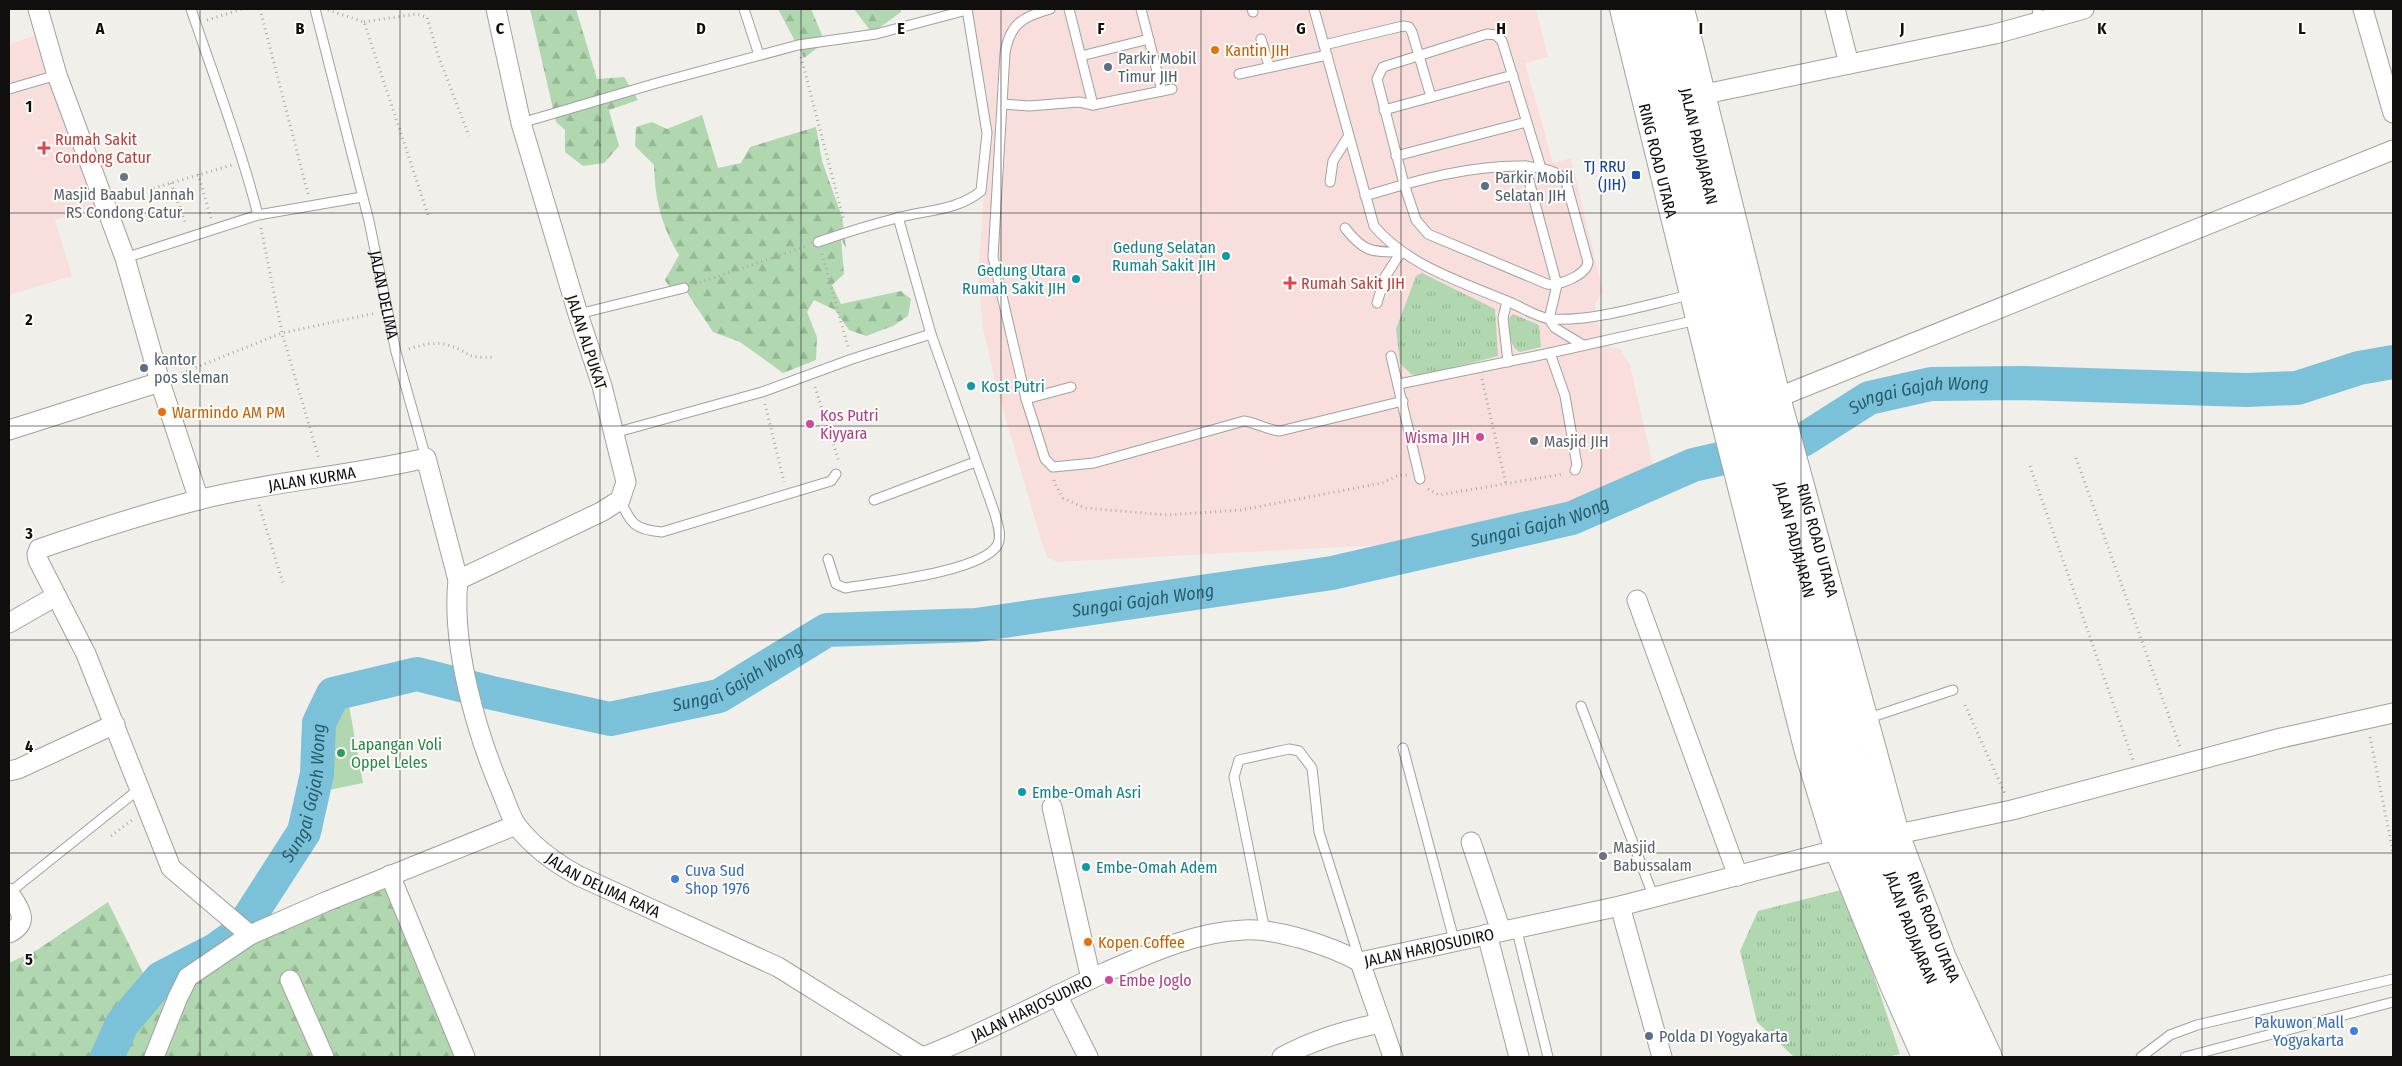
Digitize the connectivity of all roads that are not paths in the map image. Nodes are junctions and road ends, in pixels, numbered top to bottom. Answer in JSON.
{"nodes":[{"id":1,"x":38,"y":9,"type":"edge"},
{"id":2,"x":190,"y":9,"type":"edge"},
{"id":3,"x":315,"y":9,"type":"edge"},
{"id":4,"x":496,"y":9,"type":"edge"},
{"id":5,"x":744,"y":9,"type":"edge"},
{"id":6,"x":967,"y":9,"type":"edge"},
{"id":7,"x":1050,"y":9,"type":"edge"},
{"id":8,"x":1069,"y":9,"type":"edge"},
{"id":9,"x":1141,"y":9,"type":"edge"},
{"id":10,"x":1314,"y":9,"type":"edge"},
{"id":11,"x":1622,"y":9,"type":"edge"},
{"id":12,"x":1643,"y":9,"type":"edge"},
{"id":13,"x":1667,"y":9,"type":"edge"},
{"id":14,"x":1683,"y":9,"type":"edge"},
{"id":15,"x":1835,"y":9,"type":"edge"},
{"id":16,"x":2084,"y":9,"type":"edge"},
{"id":17,"x":2363,"y":9,"type":"edge"},
{"id":18,"x":2039,"y":15,"type":"edge"},
{"id":19,"x":1149,"y":39,"type":"junction"},
{"id":20,"x":1261,"y":39,"type":"dead end"},
{"id":21,"x":1324,"y":45,"type":"junction"},
{"id":22,"x":760,"y":55,"type":"junction"},
{"id":23,"x":1327,"y":55,"type":"junction"},
{"id":24,"x":1419,"y":55,"type":"junction"},
{"id":25,"x":1081,"y":56,"type":"junction"},
{"id":26,"x":1849,"y":64,"type":"junction"},
{"id":27,"x":1269,"y":66,"type":"junction"},
{"id":28,"x":1239,"y":74,"type":"dead end"},
{"id":29,"x":57,"y":75,"type":"junction"},
{"id":30,"x":1513,"y":75,"type":"junction"},
{"id":31,"x":9,"y":89,"type":"edge"},
{"id":32,"x":1172,"y":89,"type":"dead end"},
{"id":33,"x":1162,"y":91,"type":"junction"},
{"id":34,"x":1431,"y":97,"type":"junction"},
{"id":35,"x":1676,"y":102,"type":"junction"},
{"id":36,"x":1003,"y":104,"type":"junction"},
{"id":37,"x":1093,"y":105,"type":"junction"},
{"id":38,"x":1384,"y":110,"type":"junction"},
{"id":39,"x":2393,"y":113,"type":"edge"},
{"id":40,"x":1526,"y":122,"type":"junction"},
{"id":41,"x":521,"y":123,"type":"junction"},
{"id":42,"x":1348,"y":137,"type":"junction"},
{"id":43,"x":2393,"y":150,"type":"edge"},
{"id":44,"x":1396,"y":156,"type":"junction"},
{"id":45,"x":1525,"y":166,"type":"junction"},
{"id":46,"x":1541,"y":168,"type":"junction"},
{"id":47,"x":1330,"y":182,"type":"dead end"},
{"id":48,"x":1404,"y":184,"type":"junction"},
{"id":49,"x":1365,"y":196,"type":"junction"},
{"id":50,"x":362,"y":197,"type":"junction"},
{"id":51,"x":258,"y":215,"type":"junction"},
{"id":52,"x":898,"y":218,"type":"junction"},
{"id":53,"x":1344,"y":228,"type":"dead end"},
{"id":54,"x":818,"y":242,"type":"road end"},
{"id":55,"x":1401,"y":252,"type":"junction"},
{"id":56,"x":125,"y":258,"type":"junction"},
{"id":57,"x":1557,"y":285,"type":"junction"},
{"id":58,"x":684,"y":288,"type":"road end"},
{"id":59,"x":1691,"y":295,"type":"junction"},
{"id":60,"x":1507,"y":301,"type":"junction"},
{"id":61,"x":1377,"y":303,"type":"dead end"},
{"id":62,"x":578,"y":314,"type":"junction"},
{"id":63,"x":1550,"y":319,"type":"junction"},
{"id":64,"x":1697,"y":320,"type":"junction"},
{"id":65,"x":932,"y":334,"type":"junction"},
{"id":66,"x":1583,"y":345,"type":"junction"},
{"id":67,"x":1550,"y":353,"type":"junction"},
{"id":68,"x":1391,"y":356,"type":"dead end"},
{"id":69,"x":1508,"y":362,"type":"junction"},
{"id":70,"x":160,"y":382,"type":"junction"},
{"id":71,"x":1399,"y":384,"type":"junction"},
{"id":72,"x":1071,"y":387,"type":"dead end"},
{"id":73,"x":1733,"y":395,"type":"junction"},
{"id":74,"x":1026,"y":399,"type":"junction"},
{"id":75,"x":1780,"y":399,"type":"junction"},
{"id":76,"x":1403,"y":401,"type":"junction"},
{"id":77,"x":9,"y":430,"type":"edge"},
{"id":78,"x":614,"y":433,"type":"junction"},
{"id":79,"x":426,"y":458,"type":"junction"},
{"id":80,"x":975,"y":462,"type":"junction"},
{"id":81,"x":1575,"y":470,"type":"road end"},
{"id":82,"x":836,"y":474,"type":"road end"},
{"id":83,"x":1420,"y":479,"type":"road end"},
{"id":84,"x":1773,"y":496,"type":"junction"},
{"id":85,"x":199,"y":500,"type":"junction"},
{"id":86,"x":620,"y":500,"type":"junction"},
{"id":87,"x":874,"y":500,"type":"dead end"},
{"id":88,"x":828,"y":559,"type":"dead end"},
{"id":89,"x":458,"y":580,"type":"junction"},
{"id":90,"x":56,"y":596,"type":"junction"},
{"id":91,"x":1637,"y":600,"type":"dead end"},
{"id":92,"x":9,"y":623,"type":"edge"},
{"id":93,"x":1953,"y":690,"type":"dead end"},
{"id":94,"x":1581,"y":706,"type":"dead end"},
{"id":95,"x":2393,"y":713,"type":"edge"},
{"id":96,"x":1866,"y":719,"type":"junction"},
{"id":97,"x":114,"y":724,"type":"junction"},
{"id":98,"x":1403,"y":748,"type":"dead end"},
{"id":99,"x":9,"y":771,"type":"edge"},
{"id":100,"x":139,"y":788,"type":"junction"},
{"id":101,"x":1052,"y":807,"type":"dead end"},
{"id":102,"x":516,"y":826,"type":"junction"},
{"id":103,"x":1898,"y":834,"type":"junction"},
{"id":104,"x":1471,"y":842,"type":"dead end"},
{"id":105,"x":1836,"y":850,"type":"junction"},
{"id":106,"x":390,"y":876,"type":"junction"},
{"id":107,"x":1738,"y":876,"type":"junction"},
{"id":108,"x":9,"y":893,"type":"edge"},
{"id":109,"x":1654,"y":898,"type":"junction"},
{"id":110,"x":1620,"y":906,"type":"junction"},
{"id":111,"x":241,"y":927,"type":"junction"},
{"id":112,"x":1501,"y":930,"type":"junction"},
{"id":113,"x":1265,"y":931,"type":"junction"},
{"id":114,"x":9,"y":933,"type":"edge"},
{"id":115,"x":1454,"y":940,"type":"junction"},
{"id":116,"x":1360,"y":962,"type":"junction"},
{"id":117,"x":1091,"y":979,"type":"junction"},
{"id":118,"x":2393,"y":979,"type":"edge"},
{"id":119,"x":290,"y":980,"type":"dead end"},
{"id":120,"x":1057,"y":995,"type":"junction"},
{"id":121,"x":2393,"y":1002,"type":"edge"},
{"id":122,"x":1381,"y":1022,"type":"junction"},
{"id":123,"x":154,"y":1057,"type":"edge"},
{"id":124,"x":324,"y":1057,"type":"edge"},
{"id":125,"x":465,"y":1057,"type":"edge"},
{"id":126,"x":922,"y":1057,"type":"edge"},
{"id":127,"x":1088,"y":1057,"type":"edge"},
{"id":128,"x":1282,"y":1057,"type":"edge"},
{"id":129,"x":1393,"y":1057,"type":"edge"},
{"id":130,"x":1519,"y":1057,"type":"edge"},
{"id":131,"x":1548,"y":1057,"type":"edge"},
{"id":132,"x":1662,"y":1057,"type":"edge"},
{"id":133,"x":1923,"y":1057,"type":"edge"},
{"id":134,"x":1942,"y":1057,"type":"edge"},
{"id":135,"x":1968,"y":1057,"type":"edge"},
{"id":136,"x":1991,"y":1057,"type":"edge"},
{"id":137,"x":2141,"y":1057,"type":"edge"},
{"id":138,"x":2185,"y":1057,"type":"edge"}],
"edges":[{"from":1,"to":29,"type":"street"},
{"from":2,"to":51,"type":"lane"},
{"from":3,"to":50,"type":"lane","name":"JALAN DELIMA"},
{"from":4,"to":41,"type":"street","name":"JALAN ALPUKAT"},
{"from":5,"to":22,"type":"lane"},
{"from":6,"to":22,"type":"lane"},
{"from":6,"to":52,"type":"lane"},
{"from":7,"to":36,"type":"lane"},
{"from":8,"to":25,"type":"lane"},
{"from":9,"to":19,"type":"lane"},
{"from":10,"to":21,"type":"lane"},
{"from":11,"to":35,"type":"street","name":"RING ROAD UTARA"},
{"from":12,"to":35,"type":"highway","name":"JALAN PADJAJARAN"},
{"from":13,"to":35,"type":"highway","name":"JALAN PADJAJARAN"},
{"from":14,"to":35,"type":"street","name":"RING ROAD UTARA"},
{"from":15,"to":26,"type":"street"},
{"from":16,"to":18,"type":"street"},
{"from":17,"to":39,"type":"street"},
{"from":18,"to":26,"type":"street"},
{"from":19,"to":25,"type":"lane"},
{"from":19,"to":33,"type":"lane"},
{"from":20,"to":27,"type":"lane"},
{"from":21,"to":23,"type":"lane"},
{"from":21,"to":24,"type":"lane"},
{"from":22,"to":41,"type":"lane"},
{"from":23,"to":27,"type":"lane"},
{"from":23,"to":42,"type":"lane"},
{"from":24,"to":30,"type":"lane"},
{"from":24,"to":34,"type":"lane"},
{"from":24,"to":38,"type":"lane"},
{"from":25,"to":37,"type":"lane"},
{"from":26,"to":35,"type":"street"},
{"from":27,"to":28,"type":"lane"},
{"from":29,"to":31,"type":"lane"},
{"from":29,"to":56,"type":"street"},
{"from":30,"to":34,"type":"lane"},
{"from":30,"to":40,"type":"lane"},
{"from":32,"to":33,"type":"lane"},
{"from":33,"to":37,"type":"lane"},
{"from":34,"to":38,"type":"lane"},
{"from":35,"to":59,"type":"street","name":"RING ROAD UTARA"},
{"from":35,"to":73,"type":"highway","name":"JALAN PADJAJARAN"},
{"from":35,"to":75,"type":"street","name":"RING ROAD UTARA"},
{"from":36,"to":37,"type":"lane"},
{"from":36,"to":74,"type":"lane"},
{"from":38,"to":44,"type":"lane"},
{"from":40,"to":44,"type":"lane"},
{"from":40,"to":46,"type":"lane"},
{"from":41,"to":62,"type":"street","name":"JALAN ALPUKAT"},
{"from":42,"to":47,"type":"lane"},
{"from":42,"to":49,"type":"lane"},
{"from":43,"to":75,"type":"street"},
{"from":44,"to":48,"type":"lane"},
{"from":45,"to":46,"type":"lane"},
{"from":45,"to":48,"type":"lane"},
{"from":45,"to":57,"type":"lane"},
{"from":46,"to":57,"type":"lane"},
{"from":48,"to":49,"type":"lane"},
{"from":48,"to":57,"type":"lane"},
{"from":49,"to":55,"type":"lane"},
{"from":50,"to":51,"type":"lane"},
{"from":50,"to":79,"type":"lane","name":"JALAN DELIMA"},
{"from":51,"to":56,"type":"lane"},
{"from":52,"to":54,"type":"lane"},
{"from":52,"to":65,"type":"lane"},
{"from":53,"to":55,"type":"lane"},
{"from":55,"to":60,"type":"lane"},
{"from":55,"to":61,"type":"lane"},
{"from":56,"to":70,"type":"street"},
{"from":57,"to":63,"type":"lane"},
{"from":58,"to":62,"type":"lane"},
{"from":59,"to":63,"type":"lane"},
{"from":59,"to":64,"type":"street","name":"RING ROAD UTARA"},
{"from":60,"to":63,"type":"lane"},
{"from":60,"to":69,"type":"lane"},
{"from":62,"to":78,"type":"street","name":"JALAN ALPUKAT"},
{"from":63,"to":66,"type":"lane"},
{"from":64,"to":66,"type":"lane"},
{"from":64,"to":73,"type":"street","name":"RING ROAD UTARA"},
{"from":65,"to":78,"type":"lane"},
{"from":65,"to":80,"type":"lane"},
{"from":66,"to":67,"type":"lane"},
{"from":67,"to":69,"type":"lane"},
{"from":67,"to":81,"type":"lane"},
{"from":68,"to":71,"type":"lane"},
{"from":69,"to":71,"type":"lane"},
{"from":70,"to":77,"type":"street"},
{"from":70,"to":85,"type":"street"},
{"from":71,"to":76,"type":"lane"},
{"from":72,"to":74,"type":"lane"},
{"from":73,"to":84,"type":"highway","name":"JALAN PADJAJARAN"},
{"from":73,"to":84,"type":"street","name":"RING ROAD UTARA"},
{"from":74,"to":76,"type":"lane"},
{"from":75,"to":84,"type":"street","name":"RING ROAD UTARA"},
{"from":76,"to":83,"type":"lane"},
{"from":78,"to":86,"type":"street","name":"JALAN ALPUKAT"},
{"from":79,"to":85,"type":"street","name":"JALAN KURMA"},
{"from":79,"to":89,"type":"street","name":"JALAN DELIMA"},
{"from":80,"to":87,"type":"lane"},
{"from":80,"to":88,"type":"lane"},
{"from":82,"to":86,"type":"lane"},
{"from":84,"to":96,"type":"street","name":"RING ROAD UTARA"},
{"from":84,"to":105,"type":"street","name":"RING ROAD UTARA"},
{"from":84,"to":134,"type":"highway","name":"JALAN PADJAJARAN"},
{"from":84,"to":135,"type":"highway","name":"JALAN PADJAJARAN"},
{"from":85,"to":90,"type":"street","name":"JALAN KURMA"},
{"from":86,"to":89,"type":"street"},
{"from":89,"to":102,"type":"street","name":"JALAN DELIMA RAYA"},
{"from":90,"to":92,"type":"street"},
{"from":90,"to":97,"type":"street"},
{"from":91,"to":107,"type":"street"},
{"from":93,"to":96,"type":"lane"},
{"from":94,"to":109,"type":"lane"},
{"from":95,"to":103,"type":"street"},
{"from":96,"to":103,"type":"street","name":"RING ROAD UTARA"},
{"from":97,"to":99,"type":"street"},
{"from":97,"to":100,"type":"street"},
{"from":98,"to":115,"type":"lane"},
{"from":100,"to":108,"type":"lane"},
{"from":100,"to":111,"type":"street"},
{"from":101,"to":117,"type":"street"},
{"from":102,"to":106,"type":"street"},
{"from":102,"to":126,"type":"street","name":"JALAN DELIMA RAYA"},
{"from":103,"to":136,"type":"street","name":"RING ROAD UTARA"},
{"from":104,"to":112,"type":"street"},
{"from":105,"to":107,"type":"street","name":"JALAN HARJOSUDIRO"},
{"from":105,"to":133,"type":"street","name":"RING ROAD UTARA"},
{"from":106,"to":111,"type":"street"},
{"from":106,"to":125,"type":"street"},
{"from":107,"to":109,"type":"street","name":"JALAN HARJOSUDIRO"},
{"from":108,"to":114,"type":"street"},
{"from":109,"to":110,"type":"street","name":"JALAN HARJOSUDIRO"},
{"from":110,"to":112,"type":"street","name":"JALAN HARJOSUDIRO"},
{"from":110,"to":132,"type":"street"},
{"from":111,"to":123,"type":"street"},
{"from":112,"to":115,"type":"street","name":"JALAN HARJOSUDIRO"},
{"from":112,"to":130,"type":"street"},
{"from":112,"to":131,"type":"lane"},
{"from":113,"to":116,"type":"street","name":"JALAN HARJOSUDIRO"},
{"from":113,"to":116,"type":"lane"},
{"from":113,"to":117,"type":"street","name":"JALAN HARJOSUDIRO"},
{"from":115,"to":116,"type":"street","name":"JALAN HARJOSUDIRO"},
{"from":116,"to":122,"type":"street"},
{"from":117,"to":120,"type":"street","name":"JALAN HARJOSUDIRO"},
{"from":118,"to":137,"type":"lane"},
{"from":119,"to":124,"type":"street"},
{"from":120,"to":126,"type":"street","name":"JALAN HARJOSUDIRO"},
{"from":120,"to":127,"type":"street"},
{"from":121,"to":138,"type":"lane"},
{"from":122,"to":128,"type":"street"},
{"from":122,"to":129,"type":"street"}]}
